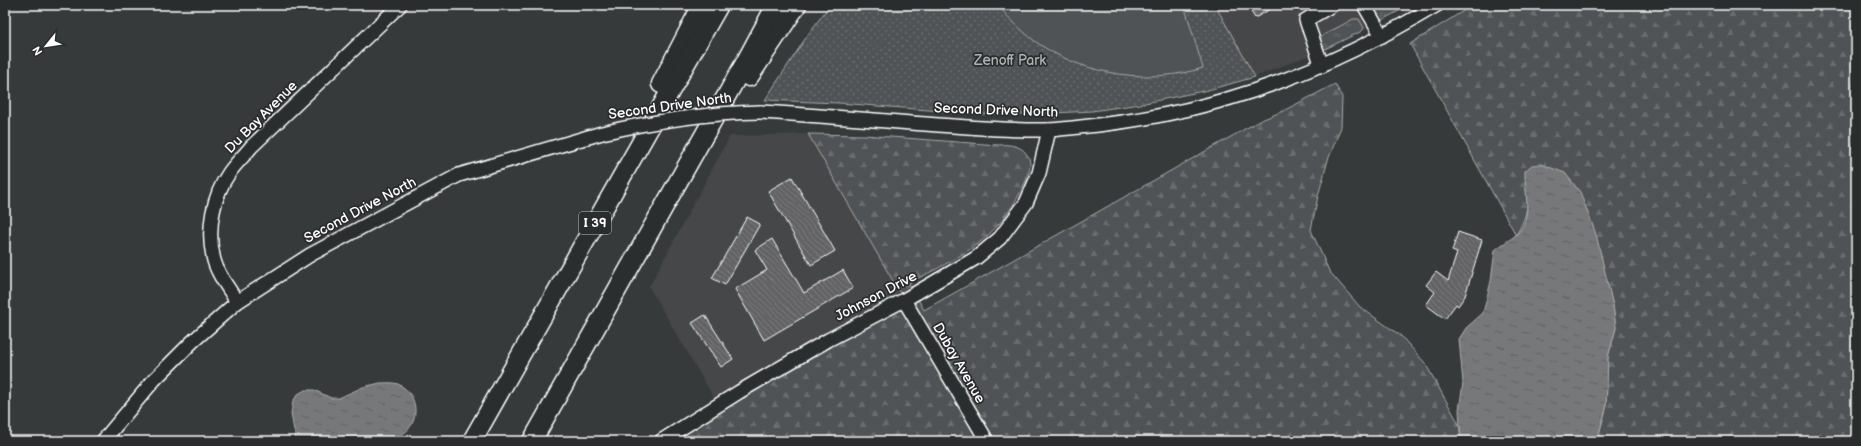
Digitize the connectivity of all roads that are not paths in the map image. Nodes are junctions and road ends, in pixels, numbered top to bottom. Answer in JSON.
{"nodes":[{"id":1,"x":400,"y":5,"type":"edge"},
{"id":2,"x":702,"y":5,"type":"edge"},
{"id":3,"x":719,"y":5,"type":"edge"},
{"id":4,"x":776,"y":5,"type":"edge"},
{"id":5,"x":798,"y":5,"type":"edge"},
{"id":6,"x":1332,"y":5,"type":"edge"},
{"id":7,"x":1364,"y":5,"type":"edge"},
{"id":8,"x":1437,"y":5,"type":"edge"},
{"id":9,"x":1382,"y":36,"type":"junction"},
{"id":10,"x":1322,"y":66,"type":"junction"},
{"id":11,"x":720,"y":106,"type":"junction"},
{"id":12,"x":648,"y":130,"type":"junction"},
{"id":13,"x":1049,"y":130,"type":"junction"},
{"id":14,"x":904,"y":300,"type":"junction"},
{"id":15,"x":237,"y":302,"type":"junction"},
{"id":16,"x":103,"y":441,"type":"edge"},
{"id":17,"x":472,"y":441,"type":"edge"},
{"id":18,"x":532,"y":441,"type":"edge"},
{"id":19,"x":661,"y":441,"type":"edge"},
{"id":20,"x":987,"y":441,"type":"edge"}],
"edges":[{"from":1,"to":15,"type":"street","name":"Du Bay Avenue"},
{"from":2,"to":12,"type":"highway"},
{"from":3,"to":12,"type":"highway","number":"I 39"},
{"from":4,"to":11,"type":"highway"},
{"from":5,"to":11,"type":"highway"},
{"from":6,"to":10,"type":"street"},
{"from":7,"to":9,"type":"street"},
{"from":8,"to":9,"type":"street","name":"Second Drive North"},
{"from":9,"to":10,"type":"street","name":"Second Drive North"},
{"from":10,"to":13,"type":"street","name":"Second Drive North"},
{"from":11,"to":18,"type":"highway"},
{"from":12,"to":17,"type":"highway","number":"I 39"},
{"from":13,"to":14,"type":"street","name":"Johnson Drive"},
{"from":13,"to":15,"type":"street","name":"Second Drive North","bridge":true},
{"from":14,"to":19,"type":"street","name":"Johnson Drive"},
{"from":14,"to":20,"type":"street","name":"Dubay Avenue"},
{"from":15,"to":16,"type":"street","name":"Second Drive North"}]}
